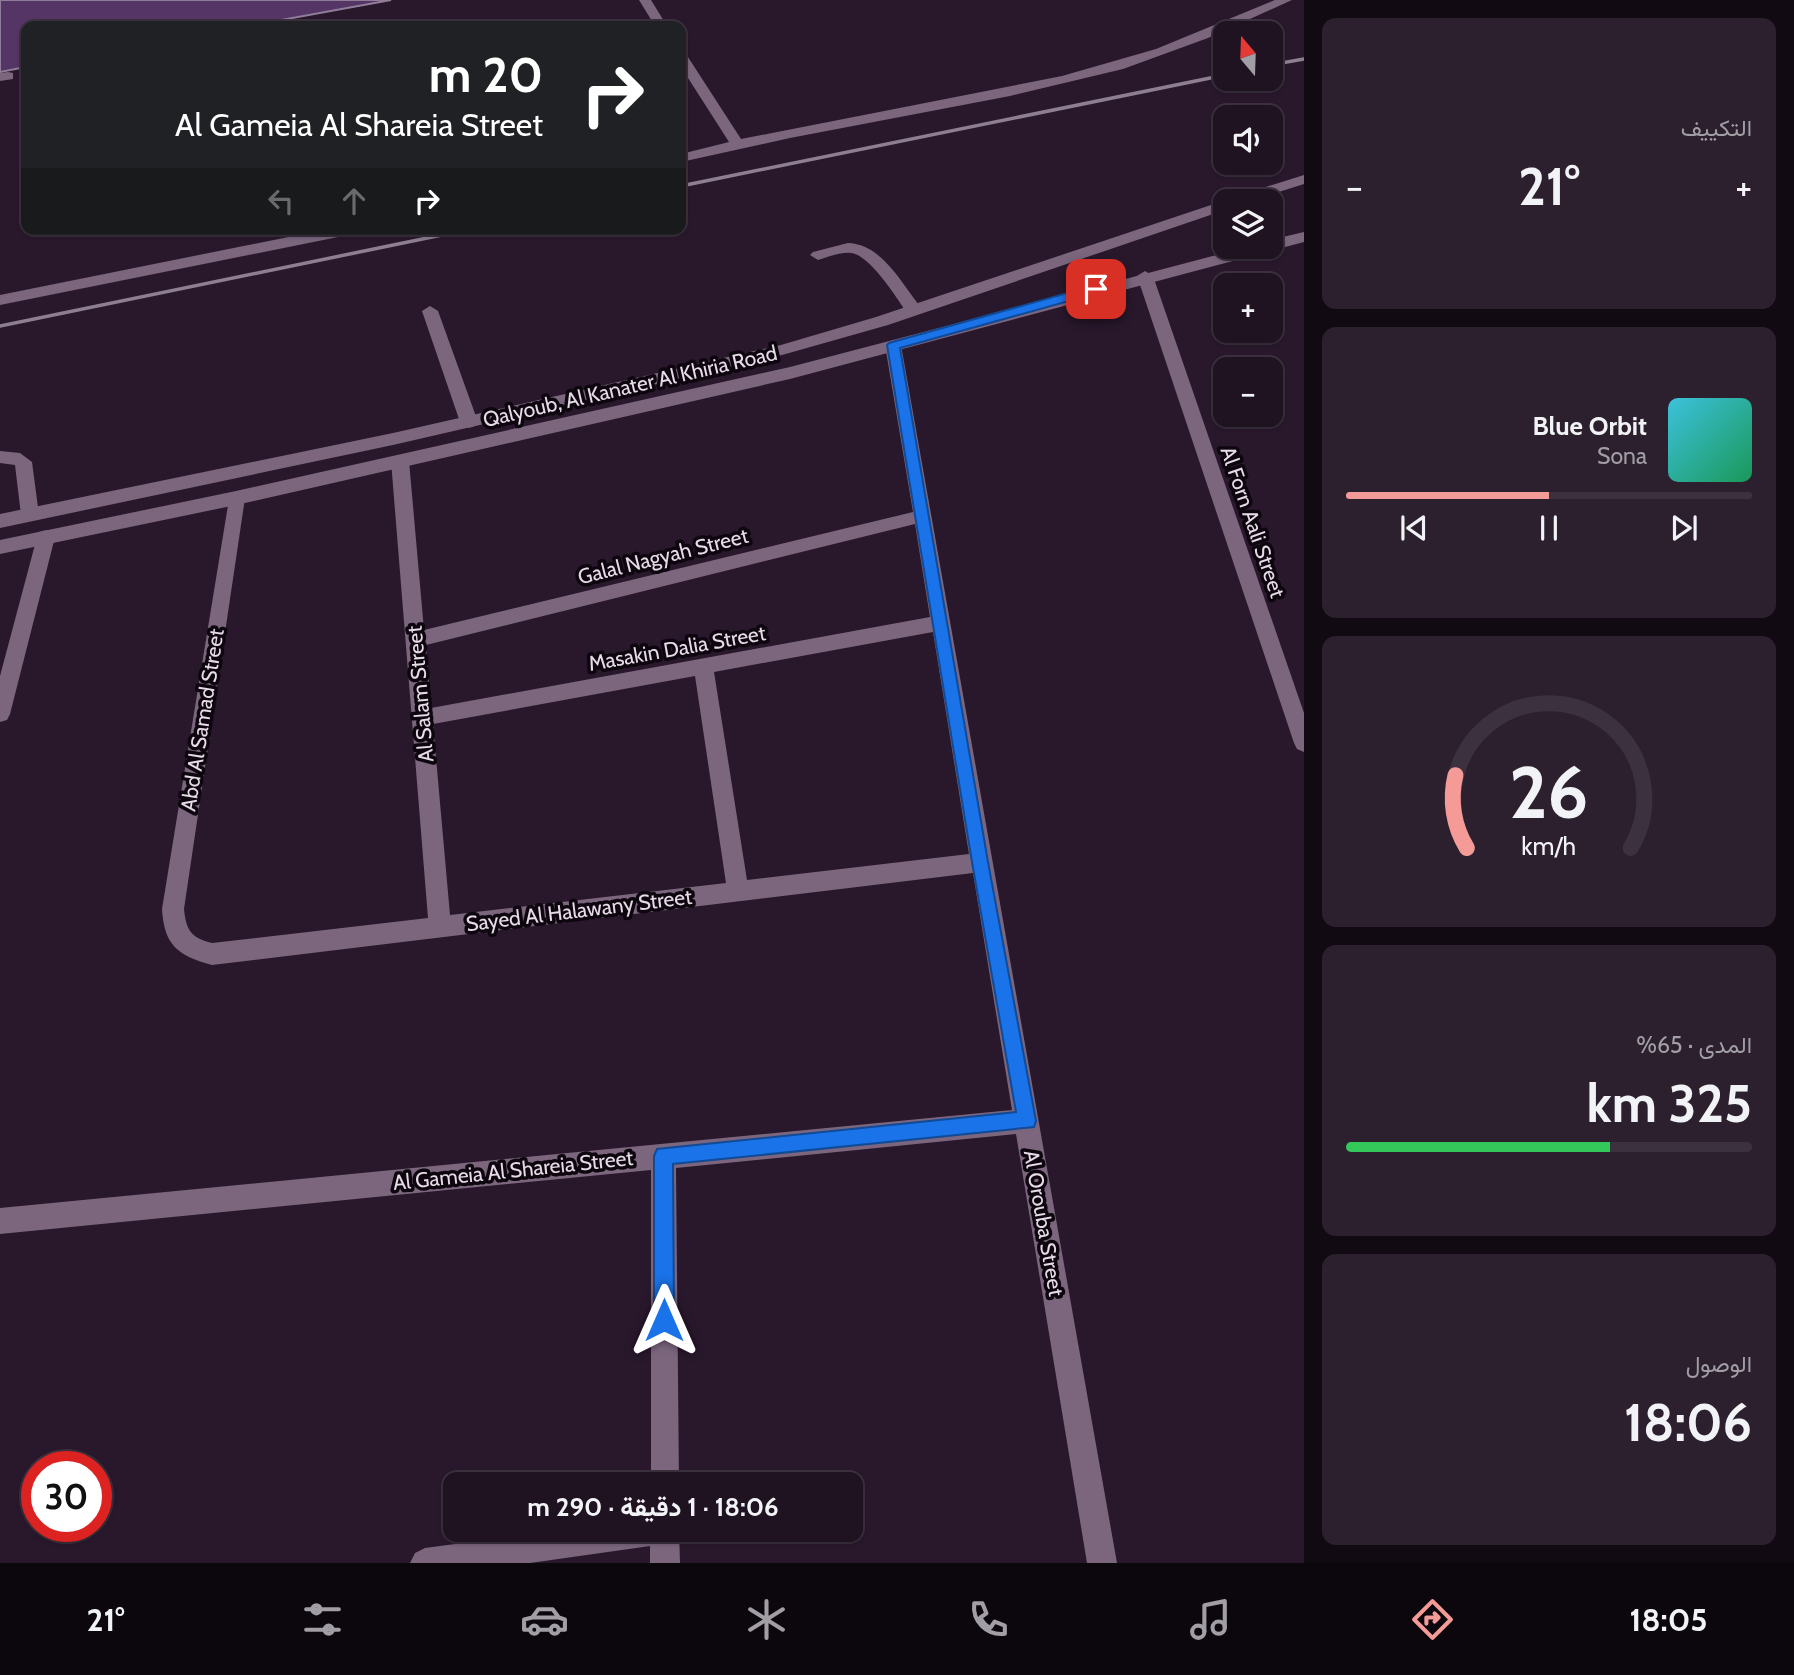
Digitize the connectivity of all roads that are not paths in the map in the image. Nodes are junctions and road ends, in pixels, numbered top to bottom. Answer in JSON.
{"nodes":[{"id":1,"x":645,"y":0,"type":"edge"},
{"id":2,"x":1286,"y":0,"type":"edge"},
{"id":3,"x":659,"y":21,"type":"edge"},
{"id":4,"x":686,"y":65,"type":"edge"},
{"id":5,"x":737,"y":144,"type":"junction"},
{"id":6,"x":686,"y":157,"type":"edge"},
{"id":7,"x":1304,"y":179,"type":"edge"},
{"id":8,"x":1274,"y":189,"type":"edge"},
{"id":9,"x":1213,"y":209,"type":"edge"},
{"id":10,"x":323,"y":235,"type":"edge"},
{"id":11,"x":1304,"y":237,"type":"edge"},
{"id":12,"x":1283,"y":242,"type":"edge"},
{"id":13,"x":818,"y":255,"type":"dead end"},
{"id":14,"x":1215,"y":259,"type":"edge"},
{"id":15,"x":1145,"y":276,"type":"junction"},
{"id":16,"x":0,"y":300,"type":"edge"},
{"id":17,"x":913,"y":309,"type":"junction"},
{"id":18,"x":430,"y":311,"type":"dead end"},
{"id":19,"x":893,"y":345,"type":"junction"},
{"id":20,"x":469,"y":422,"type":"junction"},
{"id":21,"x":0,"y":457,"type":"edge"},
{"id":22,"x":400,"y":461,"type":"junction"},
{"id":23,"x":236,"y":498,"type":"junction"},
{"id":24,"x":30,"y":515,"type":"junction"},
{"id":25,"x":922,"y":516,"type":"junction"},
{"id":26,"x":0,"y":521,"type":"edge"},
{"id":27,"x":46,"y":537,"type":"junction"},
{"id":28,"x":0,"y":547,"type":"edge"},
{"id":29,"x":940,"y":623,"type":"junction"},
{"id":30,"x":415,"y":640,"type":"junction"},
{"id":31,"x":703,"y":666,"type":"junction"},
{"id":32,"x":6,"y":672,"type":"edge"},
{"id":33,"x":0,"y":714,"type":"edge"},
{"id":34,"x":422,"y":718,"type":"junction"},
{"id":35,"x":1304,"y":743,"type":"edge"},
{"id":36,"x":980,"y":862,"type":"junction"},
{"id":37,"x":738,"y":891,"type":"junction"},
{"id":38,"x":440,"y":926,"type":"junction"},
{"id":39,"x":181,"y":941,"type":"joint"},
{"id":40,"x":1027,"y":1121,"type":"junction"},
{"id":41,"x":663,"y":1156,"type":"junction"},
{"id":42,"x":0,"y":1221,"type":"edge"},
{"id":43,"x":665,"y":1472,"type":"edge"},
{"id":44,"x":577,"y":1542,"type":"edge"},
{"id":45,"x":664,"y":1542,"type":"edge"},
{"id":46,"x":425,"y":1563,"type":"edge"},
{"id":47,"x":665,"y":1563,"type":"edge"},
{"id":48,"x":1102,"y":1563,"type":"edge"}],
"edges":[{"from":1,"to":3,"type":"street"},
{"from":2,"to":5,"type":"street"},
{"from":4,"to":5,"type":"street"},
{"from":5,"to":6,"type":"street"},
{"from":7,"to":8,"type":"street"},
{"from":9,"to":17,"type":"street","name":"Qalyoub, Al Kanater Al Khiria Road"},
{"from":10,"to":16,"type":"street"},
{"from":11,"to":12,"type":"street"},
{"from":13,"to":17,"type":"street"},
{"from":14,"to":15,"type":"street","name":"Qalyoub, Al Kanater Al Khiria Road"},
{"from":15,"to":19,"type":"street","name":"Qalyoub, Al Kanater Al Khiria Road"},
{"from":15,"to":35,"type":"street","name":"Al Forn Aali Street"},
{"from":17,"to":20,"type":"street","name":"Qalyoub, Al Kanater Al Khiria Road"},
{"from":18,"to":20,"type":"street"},
{"from":19,"to":22,"type":"street","name":"Qalyoub, Al Kanater Al Khiria Road"},
{"from":19,"to":25,"type":"street","name":"Al Orouba Street"},
{"from":20,"to":24,"type":"street","name":"Qalyoub, Al Kanater Al Khiria Road"},
{"from":21,"to":24,"type":"street"},
{"from":22,"to":23,"type":"street","name":"Qalyoub, Al Kanater Al Khiria Road"},
{"from":22,"to":30,"type":"street","name":"Al Salam Street"},
{"from":23,"to":27,"type":"street","name":"Qalyoub, Al Kanater Al Khiria Road"},
{"from":23,"to":39,"type":"street","name":"Abd Al Samad Street"},
{"from":24,"to":26,"type":"street","name":"Qalyoub, Al Kanater Al Khiria Road"},
{"from":25,"to":29,"type":"street","name":"Al Orouba Street"},
{"from":25,"to":30,"type":"street","name":"Galal Nagyah Street"},
{"from":27,"to":28,"type":"street","name":"Qalyoub, Al Kanater Al Khiria Road"},
{"from":27,"to":32,"type":"street"},
{"from":29,"to":31,"type":"street","name":"Masakin Dalia Street"},
{"from":29,"to":36,"type":"street","name":"Al Orouba Street"},
{"from":30,"to":34,"type":"street","name":"Al Salam Street"},
{"from":31,"to":34,"type":"street","name":"Masakin Dalia Street"},
{"from":31,"to":37,"type":"street"},
{"from":32,"to":33,"type":"street"},
{"from":34,"to":38,"type":"street","name":"Al Salam Street"},
{"from":36,"to":37,"type":"street","name":"Sayed Al Halawany Street"},
{"from":36,"to":40,"type":"street","name":"Al Orouba Street"},
{"from":37,"to":38,"type":"street","name":"Sayed Al Halawany Street"},
{"from":38,"to":39,"type":"street","name":"Sayed Al Halawany Street"},
{"from":40,"to":41,"type":"street","name":"Al Gameia Al Shareia Street"},
{"from":40,"to":48,"type":"street","name":"Al Orouba Street"},
{"from":41,"to":42,"type":"street","name":"Al Gameia Al Shareia Street"},
{"from":41,"to":43,"type":"street"},
{"from":44,"to":46,"type":"street"},
{"from":45,"to":47,"type":"street"}]}
